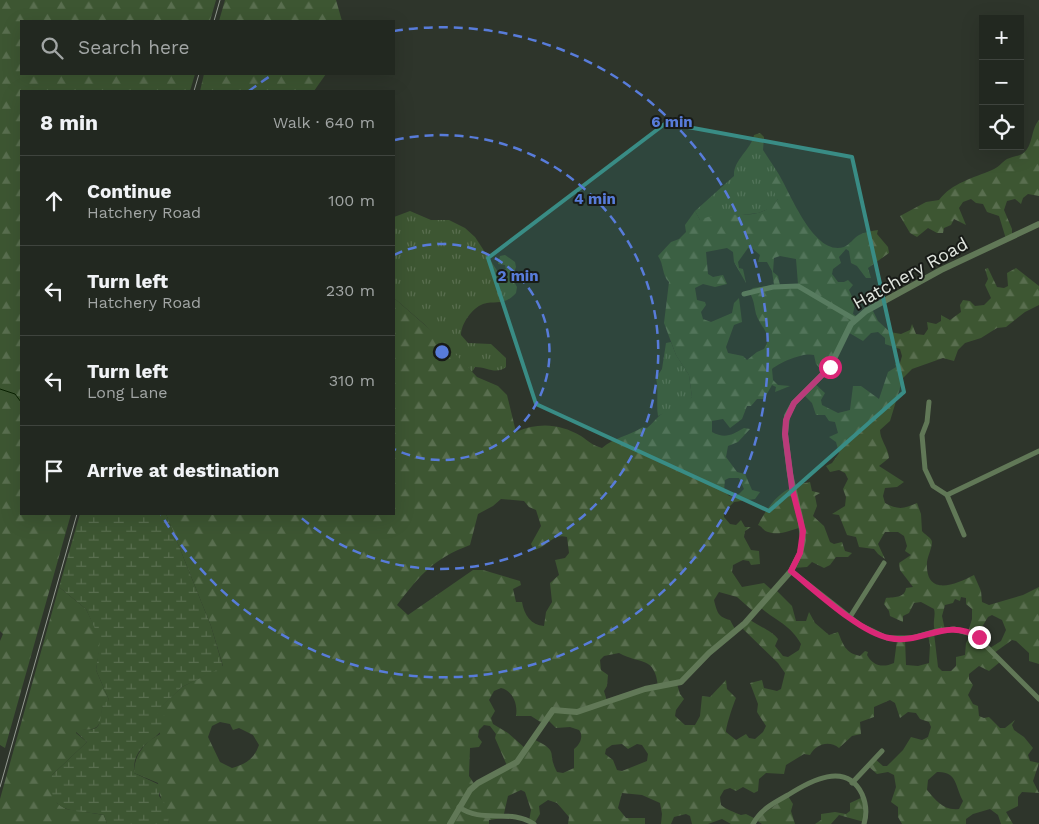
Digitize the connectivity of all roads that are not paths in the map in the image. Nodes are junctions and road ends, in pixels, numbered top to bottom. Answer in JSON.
{"nodes":[{"id":1,"x":1039,"y":224,"type":"edge"},
{"id":2,"x":744,"y":294,"type":"dead end"},
{"id":3,"x":854,"y":319,"type":"junction"},
{"id":4,"x":929,"y":402,"type":"dead end"},
{"id":5,"x":1039,"y":451,"type":"edge"},
{"id":6,"x":948,"y":495,"type":"junction"},
{"id":7,"x":964,"y":535,"type":"dead end"},
{"id":8,"x":884,"y":562,"type":"dead end"},
{"id":9,"x":791,"y":571,"type":"junction"},
{"id":10,"x":850,"y":617,"type":"junction"},
{"id":11,"x":1039,"y":699,"type":"edge"},
{"id":12,"x":882,"y":751,"type":"dead end"},
{"id":13,"x":852,"y":782,"type":"junction"},
{"id":14,"x":458,"y":807,"type":"junction"},
{"id":15,"x":450,"y":824,"type":"edge"},
{"id":16,"x":534,"y":824,"type":"edge"},
{"id":17,"x":753,"y":824,"type":"edge"},
{"id":18,"x":864,"y":824,"type":"edge"}],
"edges":[{"from":1,"to":3,"type":"street","name":"Hatchery Road"},
{"from":2,"to":3,"type":"street"},
{"from":3,"to":9,"type":"street","name":"Hatchery Road"},
{"from":4,"to":6,"type":"street"},
{"from":5,"to":6,"type":"street"},
{"from":6,"to":7,"type":"street"},
{"from":8,"to":10,"type":"street"},
{"from":9,"to":10,"type":"street"},
{"from":9,"to":14,"type":"street","name":"Hatchery Road"},
{"from":10,"to":11,"type":"street"},
{"from":12,"to":13,"type":"street"},
{"from":13,"to":17,"type":"street"},
{"from":13,"to":18,"type":"street"},
{"from":14,"to":15,"type":"street","name":"Hatchery Road"},
{"from":14,"to":16,"type":"street"}]}
